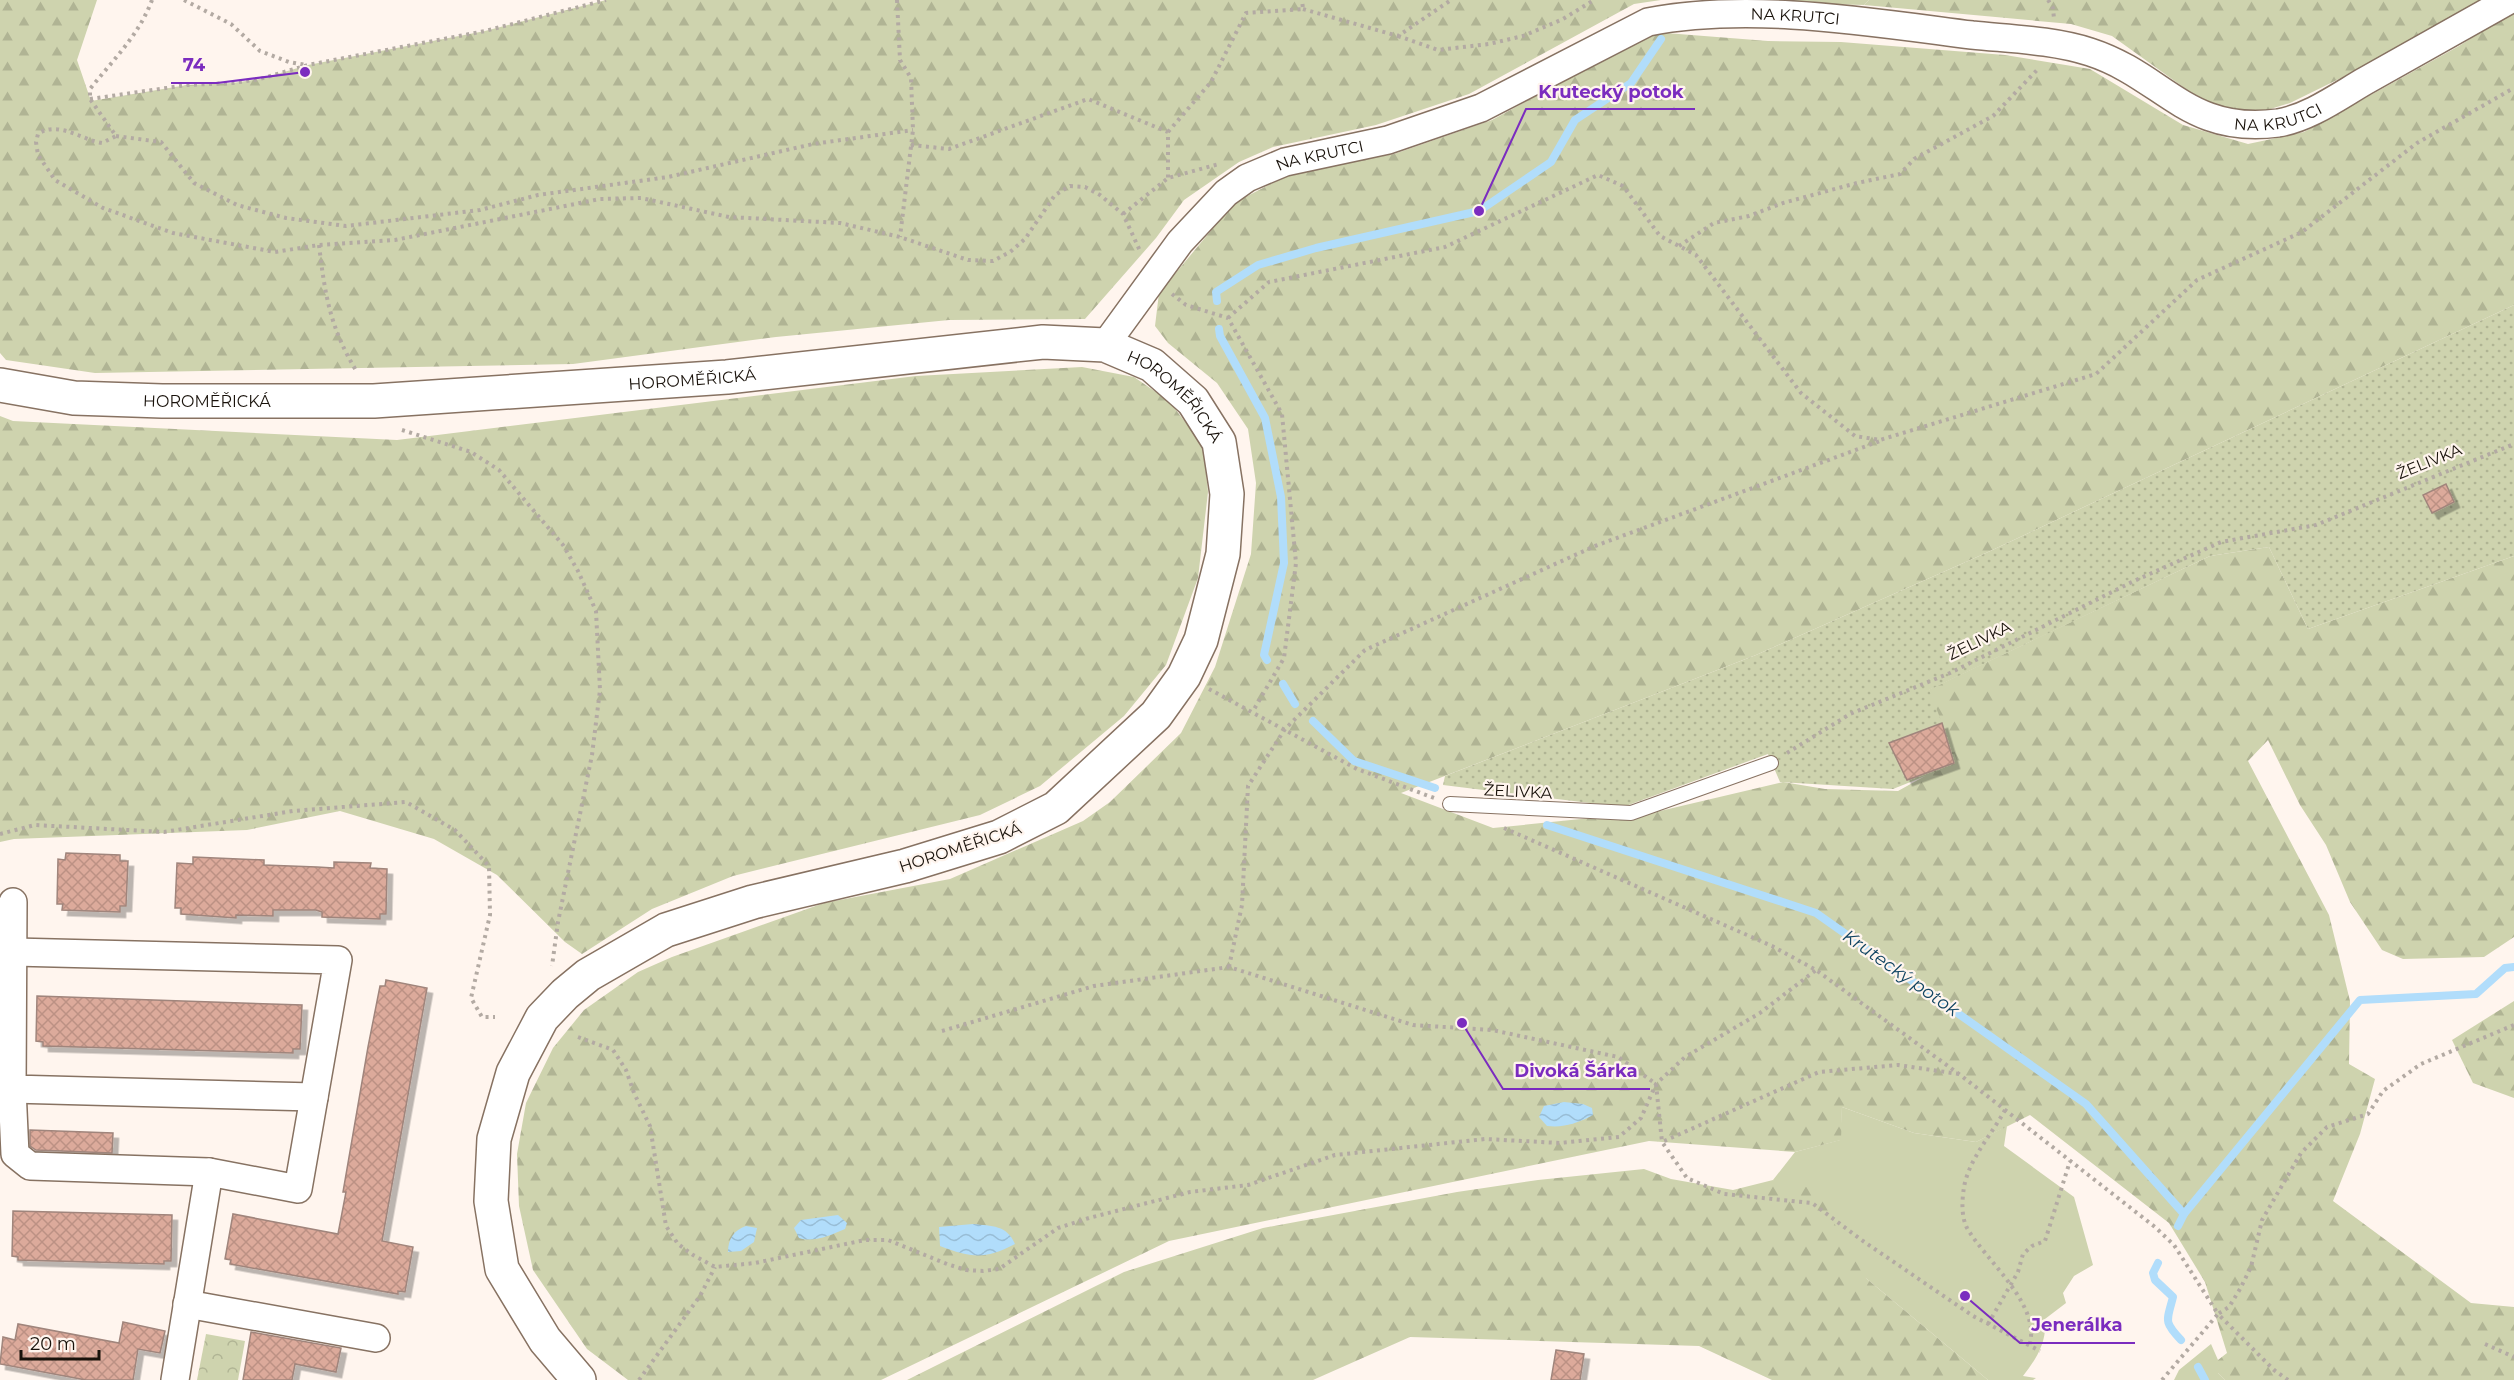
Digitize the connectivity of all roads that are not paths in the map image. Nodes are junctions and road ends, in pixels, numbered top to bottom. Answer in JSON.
{"nodes":[{"id":1,"x":2509,"y":0,"type":"edge"},
{"id":2,"x":1105,"y":345,"type":"junction"},
{"id":3,"x":0,"y":385,"type":"edge"},
{"id":4,"x":1772,"y":762,"type":"road end"},
{"id":5,"x":1450,"y":804,"type":"road end"},
{"id":6,"x":13,"y":902,"type":"dead end"},
{"id":7,"x":14,"y":952,"type":"junction"},
{"id":8,"x":12,"y":1089,"type":"junction"},
{"id":9,"x":314,"y":1097,"type":"junction"},
{"id":10,"x":209,"y":1172,"type":"junction"},
{"id":11,"x":187,"y":1304,"type":"junction"},
{"id":12,"x":376,"y":1338,"type":"dead end"},
{"id":13,"x":175,"y":1380,"type":"edge"},
{"id":14,"x":579,"y":1380,"type":"edge"}],
"edges":[{"from":1,"to":2,"type":"street","name":"NA KRUTCI"},
{"from":2,"to":3,"type":"main road","name":"HOROMĚŘICKÁ"},
{"from":2,"to":14,"type":"main road","name":"HOROMĚŘICKÁ"},
{"from":4,"to":5,"type":"lane","name":"ŽELIVKA"},
{"from":6,"to":7,"type":"street"},
{"from":7,"to":8,"type":"street"},
{"from":7,"to":9,"type":"street"},
{"from":8,"to":9,"type":"street"},
{"from":8,"to":10,"type":"street"},
{"from":9,"to":10,"type":"street"},
{"from":10,"to":11,"type":"street"},
{"from":11,"to":12,"type":"street"},
{"from":11,"to":13,"type":"street"}]}
